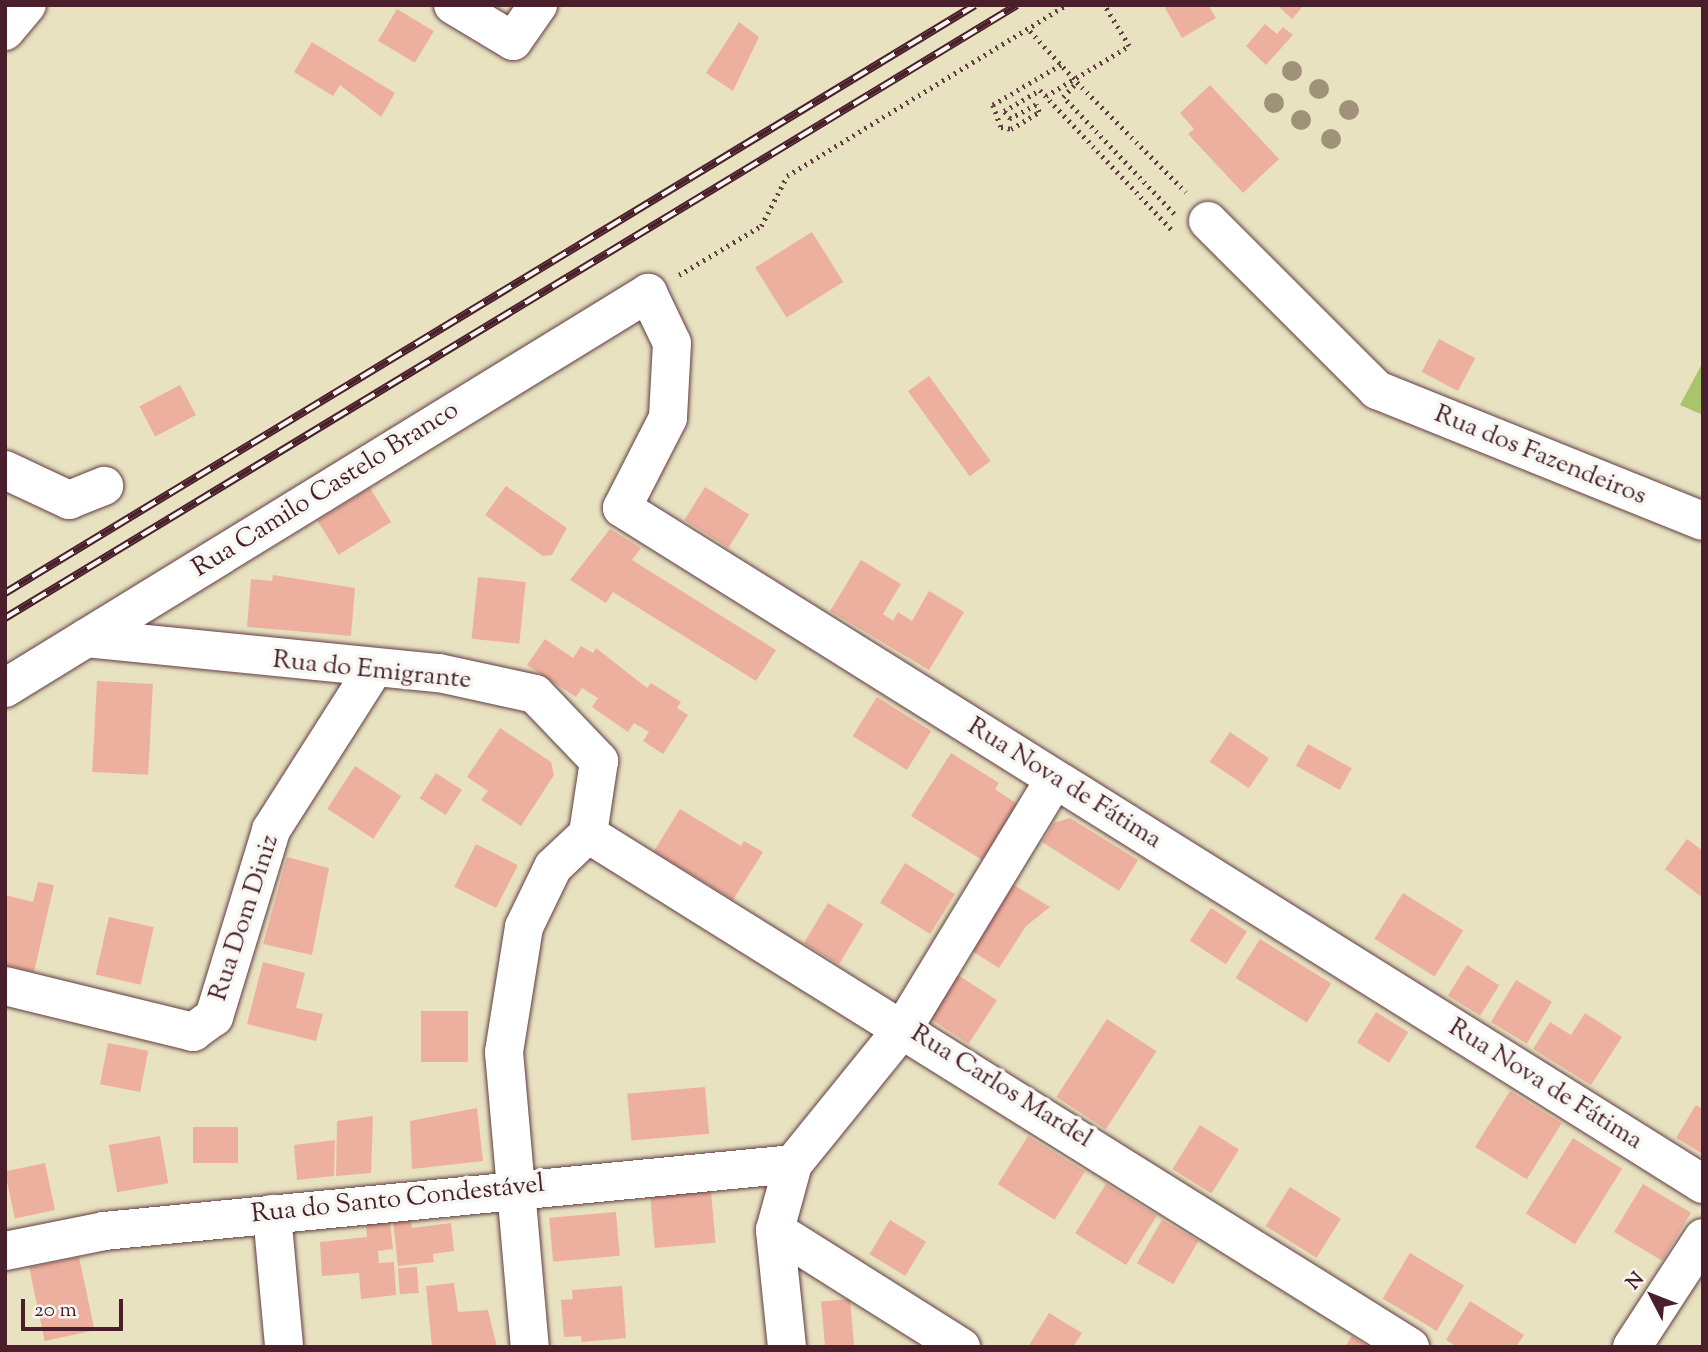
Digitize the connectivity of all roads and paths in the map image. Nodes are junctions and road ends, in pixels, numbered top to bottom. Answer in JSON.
{"nodes":[{"id":1,"x":26,"y":5,"type":"edge"},
{"id":2,"x":453,"y":5,"type":"edge"},
{"id":3,"x":538,"y":5,"type":"edge"},
{"id":4,"x":1066,"y":5,"type":"edge"},
{"id":5,"x":1104,"y":5,"type":"edge"},
{"id":6,"x":5,"y":31,"type":"edge"},
{"id":7,"x":1030,"y":32,"type":"junction"},
{"id":8,"x":1061,"y":65,"type":"junction"},
{"id":9,"x":1077,"y":82,"type":"junction"},
{"id":10,"x":1046,"y":96,"type":"junction"},
{"id":11,"x":1187,"y":224,"type":"junction"},
{"id":12,"x":648,"y":293,"type":"junction"},
{"id":13,"x":5,"y":470,"type":"edge"},
{"id":14,"x":104,"y":486,"type":"dead end"},
{"id":15,"x":1703,"y":521,"type":"edge"},
{"id":16,"x":86,"y":638,"type":"junction"},
{"id":17,"x":373,"y":670,"type":"junction"},
{"id":18,"x":5,"y":688,"type":"edge"},
{"id":19,"x":1055,"y":779,"type":"junction"},
{"id":20,"x":588,"y":834,"type":"junction"},
{"id":21,"x":5,"y":986,"type":"edge"},
{"id":22,"x":904,"y":1027,"type":"junction"},
{"id":23,"x":793,"y":1164,"type":"junction"},
{"id":24,"x":1703,"y":1184,"type":"edge"},
{"id":25,"x":519,"y":1186,"type":"junction"},
{"id":26,"x":272,"y":1214,"type":"junction"},
{"id":27,"x":775,"y":1230,"type":"junction"},
{"id":28,"x":1703,"y":1238,"type":"edge"},
{"id":29,"x":5,"y":1251,"type":"edge"},
{"id":30,"x":284,"y":1347,"type":"edge"},
{"id":31,"x":530,"y":1347,"type":"edge"},
{"id":32,"x":787,"y":1347,"type":"edge"},
{"id":33,"x":961,"y":1347,"type":"edge"},
{"id":34,"x":1410,"y":1347,"type":"edge"},
{"id":35,"x":1632,"y":1347,"type":"edge"}],
"edges":[{"from":1,"to":6,"type":"street"},
{"from":2,"to":3,"type":"street"},
{"from":4,"to":7,"type":"path"},
{"from":5,"to":10,"type":"path","bridge":true},
{"from":7,"to":8,"type":"path"},
{"from":7,"to":12,"type":"path"},
{"from":8,"to":9,"type":"path"},
{"from":8,"to":10,"type":"path"},
{"from":9,"to":11,"type":"path"},
{"from":9,"to":11,"type":"path"},
{"from":10,"to":11,"type":"path"},
{"from":11,"to":15,"type":"street","name":"Rua dos Fazendeiros"},
{"from":12,"to":16,"type":"street","name":"Rua Camilo Castelo Branco"},
{"from":12,"to":19,"type":"street","name":"Rua Nova de Fátima"},
{"from":13,"to":14,"type":"street"},
{"from":16,"to":17,"type":"street","name":"Rua do Emigrante"},
{"from":16,"to":18,"type":"street","name":"Rua Camilo Castelo Branco"},
{"from":17,"to":20,"type":"street","name":"Rua do Emigrante"},
{"from":17,"to":21,"type":"street","name":"Rua Dom Diniz"},
{"from":19,"to":22,"type":"street"},
{"from":19,"to":24,"type":"street","name":"Rua Nova de Fátima"},
{"from":20,"to":22,"type":"street","name":"Rua Carlos Mardel"},
{"from":20,"to":25,"type":"street"},
{"from":22,"to":23,"type":"street"},
{"from":22,"to":34,"type":"street","name":"Rua Carlos Mardel"},
{"from":23,"to":25,"type":"street","name":"Rua do Santo Condestável"},
{"from":23,"to":27,"type":"street"},
{"from":25,"to":26,"type":"street","name":"Rua do Santo Condestável"},
{"from":25,"to":31,"type":"street"},
{"from":26,"to":29,"type":"street","name":"Rua do Santo Condestável"},
{"from":26,"to":30,"type":"street"},
{"from":27,"to":32,"type":"street"},
{"from":27,"to":33,"type":"street"},
{"from":28,"to":35,"type":"street"}]}
